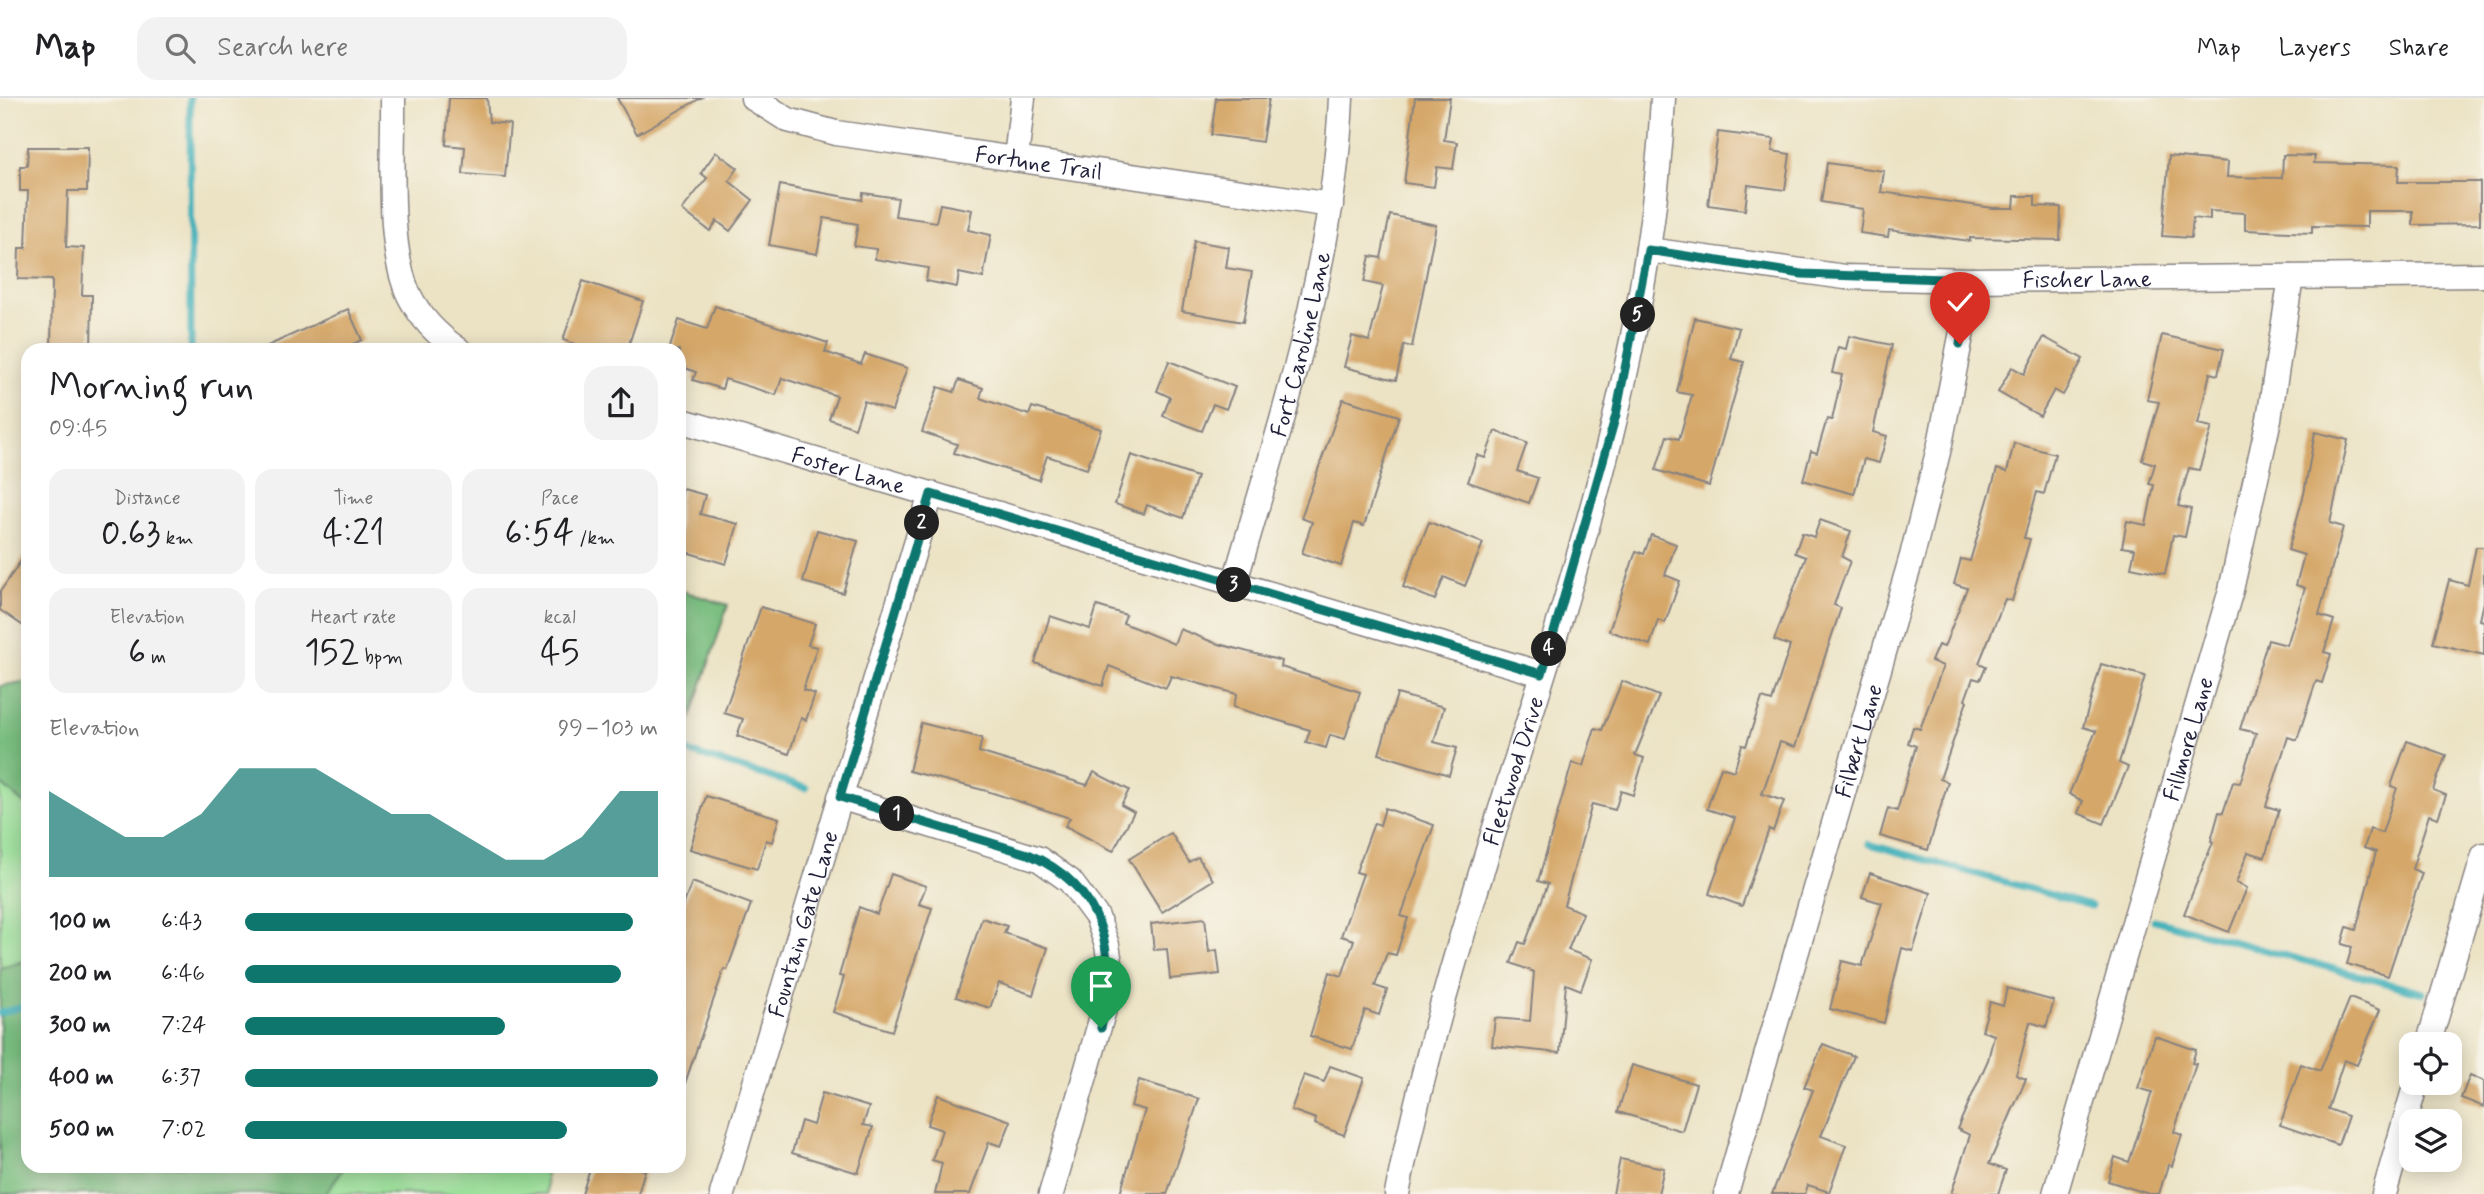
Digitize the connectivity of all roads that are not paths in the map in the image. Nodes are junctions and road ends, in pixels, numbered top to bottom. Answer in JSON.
{"nodes":[{"id":1,"x":394,"y":98,"type":"edge"},
{"id":2,"x":753,"y":98,"type":"edge"},
{"id":3,"x":1023,"y":98,"type":"edge"},
{"id":4,"x":1341,"y":98,"type":"edge"},
{"id":5,"x":1664,"y":98,"type":"edge"},
{"id":6,"x":1016,"y":159,"type":"junction"},
{"id":7,"x":1331,"y":205,"type":"junction"},
{"id":8,"x":1648,"y":250,"type":"junction"},
{"id":9,"x":2484,"y":275,"type":"edge"},
{"id":10,"x":2291,"y":277,"type":"junction"},
{"id":11,"x":1972,"y":280,"type":"junction"},
{"id":12,"x":450,"y":343,"type":"edge"},
{"id":13,"x":686,"y":422,"type":"edge"},
{"id":14,"x":931,"y":494,"type":"junction"},
{"id":15,"x":1234,"y":584,"type":"junction"},
{"id":16,"x":1542,"y":674,"type":"junction"},
{"id":17,"x":840,"y":797,"type":"junction"},
{"id":18,"x":2484,"y":855,"type":"edge"},
{"id":19,"x":2432,"y":1032,"type":"edge"},
{"id":20,"x":2413,"y":1095,"type":"edge"},
{"id":21,"x":722,"y":1194,"type":"edge"},
{"id":22,"x":1052,"y":1194,"type":"edge"},
{"id":23,"x":1397,"y":1194,"type":"edge"},
{"id":24,"x":1726,"y":1194,"type":"edge"},
{"id":25,"x":2054,"y":1194,"type":"edge"},
{"id":26,"x":2384,"y":1194,"type":"edge"}],
"edges":[{"from":1,"to":12,"type":"street"},
{"from":2,"to":6,"type":"street","name":"Fortune Trail"},
{"from":3,"to":6,"type":"street"},
{"from":4,"to":7,"type":"street","name":"Fort Caroline Lane"},
{"from":5,"to":8,"type":"street","name":"Fleetwood Drive"},
{"from":6,"to":7,"type":"street","name":"Fortune Trail"},
{"from":7,"to":15,"type":"street","name":"Fort Caroline Lane"},
{"from":8,"to":11,"type":"street","name":"Fischer Lane"},
{"from":8,"to":16,"type":"street","name":"Fleetwood Drive"},
{"from":9,"to":10,"type":"street","name":"Fischer Lane"},
{"from":10,"to":11,"type":"street","name":"Fischer Lane"},
{"from":10,"to":25,"type":"street","name":"Fillmore Lane"},
{"from":11,"to":24,"type":"street","name":"Filbert Lane"},
{"from":13,"to":14,"type":"street","name":"Foster Lane"},
{"from":14,"to":15,"type":"street","name":"Foster Lane"},
{"from":14,"to":17,"type":"street","name":"Fountain Gate Lane"},
{"from":15,"to":16,"type":"street","name":"Foster Lane"},
{"from":16,"to":23,"type":"street","name":"Fleetwood Drive"},
{"from":17,"to":21,"type":"street","name":"Fountain Gate Lane"},
{"from":17,"to":22,"type":"street"},
{"from":18,"to":19,"type":"street"},
{"from":20,"to":26,"type":"street"}]}
